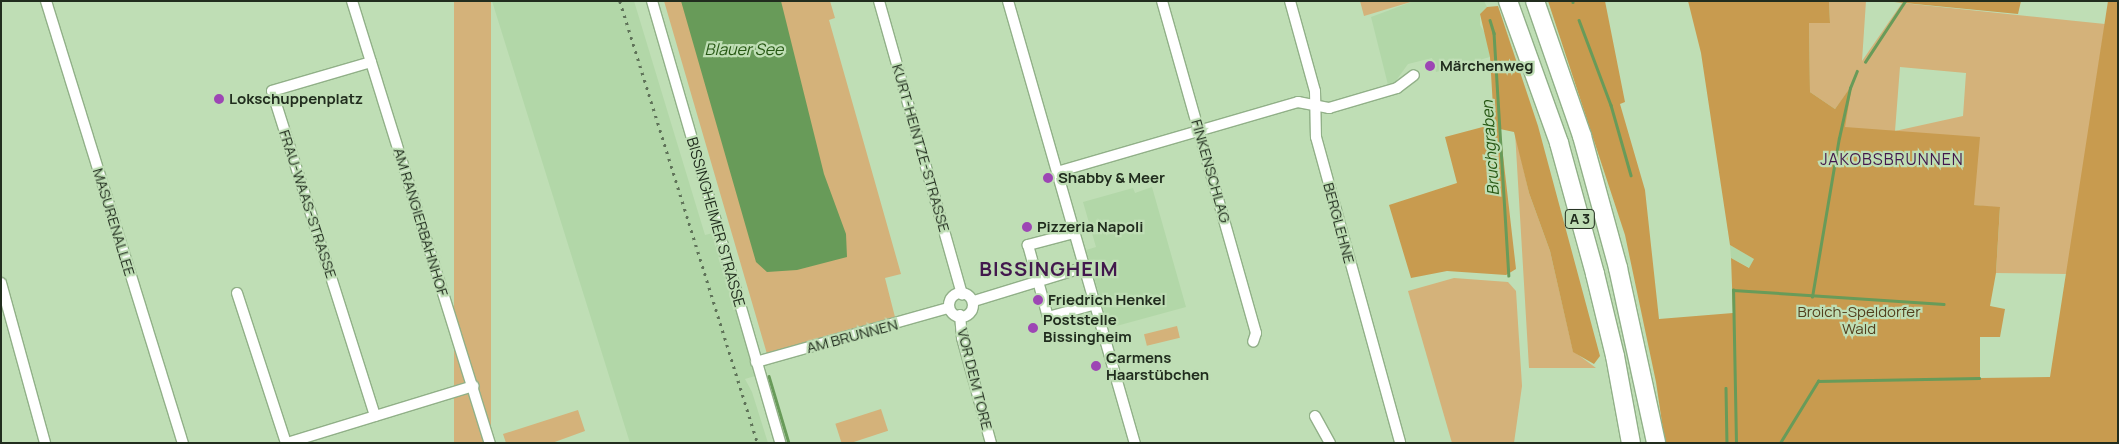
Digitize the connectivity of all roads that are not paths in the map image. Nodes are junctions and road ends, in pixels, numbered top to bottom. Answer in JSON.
{"nodes":[{"id":1,"x":46,"y":1,"type":"edge"},
{"id":2,"x":352,"y":1,"type":"edge"},
{"id":3,"x":652,"y":1,"type":"edge"},
{"id":4,"x":879,"y":1,"type":"edge"},
{"id":5,"x":1008,"y":1,"type":"edge"},
{"id":6,"x":1162,"y":1,"type":"edge"},
{"id":7,"x":1290,"y":1,"type":"edge"},
{"id":8,"x":1508,"y":1,"type":"edge"},
{"id":9,"x":1535,"y":1,"type":"edge"},
{"id":10,"x":371,"y":62,"type":"junction"},
{"id":11,"x":1414,"y":75,"type":"dead end"},
{"id":12,"x":1316,"y":106,"type":"junction"},
{"id":13,"x":1199,"y":130,"type":"junction"},
{"id":14,"x":1057,"y":172,"type":"junction"},
{"id":15,"x":1074,"y":233,"type":"junction"},
{"id":16,"x":1085,"y":268,"type":"junction"},
{"id":17,"x":1038,"y":281,"type":"junction"},
{"id":18,"x":1,"y":283,"type":"edge"},
{"id":19,"x":237,"y":293,"type":"dead end"},
{"id":20,"x":962,"y":295,"type":"junction"},
{"id":21,"x":974,"y":300,"type":"junction"},
{"id":22,"x":1096,"y":304,"type":"junction"},
{"id":23,"x":948,"y":308,"type":"junction"},
{"id":24,"x":960,"y":315,"type":"junction"},
{"id":25,"x":1253,"y":342,"type":"dead end"},
{"id":26,"x":756,"y":362,"type":"junction"},
{"id":27,"x":473,"y":386,"type":"junction"},
{"id":28,"x":375,"y":416,"type":"junction"},
{"id":29,"x":1315,"y":416,"type":"dead end"},
{"id":30,"x":45,"y":443,"type":"edge"},
{"id":31,"x":183,"y":443,"type":"edge"},
{"id":32,"x":287,"y":443,"type":"edge"},
{"id":33,"x":490,"y":443,"type":"edge"},
{"id":34,"x":780,"y":443,"type":"edge"},
{"id":35,"x":992,"y":443,"type":"edge"},
{"id":36,"x":1135,"y":443,"type":"edge"},
{"id":37,"x":1330,"y":443,"type":"edge"},
{"id":38,"x":1400,"y":443,"type":"edge"},
{"id":39,"x":1631,"y":443,"type":"edge"},
{"id":40,"x":1656,"y":443,"type":"edge"}],
"edges":[{"from":1,"to":31,"type":"street","name":"MASURENALLEE"},
{"from":2,"to":10,"type":"street","name":"AM RANGIERBAHNHOF"},
{"from":3,"to":26,"type":"street","name":"BISSINGHEIMER STRASSE"},
{"from":4,"to":20,"type":"street","name":"KURT-HEINTZE-STRASSE"},
{"from":5,"to":14,"type":"street"},
{"from":6,"to":13,"type":"street","name":"FINKENSCHLAG"},
{"from":7,"to":12,"type":"street","name":"BERGLEHNE"},
{"from":8,"to":39,"type":"highway","number":"A 3"},
{"from":9,"to":40,"type":"highway","number":"A 3"},
{"from":10,"to":27,"type":"street","name":"AM RANGIERBAHNHOF"},
{"from":10,"to":28,"type":"street","name":"FRAU-WAAS-STRASSE"},
{"from":11,"to":12,"type":"street"},
{"from":12,"to":13,"type":"street"},
{"from":12,"to":38,"type":"street","name":"BERGLEHNE"},
{"from":13,"to":14,"type":"street"},
{"from":13,"to":25,"type":"street","name":"FINKENSCHLAG"},
{"from":14,"to":15,"type":"street"},
{"from":15,"to":16,"type":"street"},
{"from":15,"to":17,"type":"street"},
{"from":16,"to":17,"type":"street"},
{"from":16,"to":22,"type":"street"},
{"from":17,"to":21,"type":"street"},
{"from":17,"to":22,"type":"street"},
{"from":18,"to":30,"type":"street"},
{"from":19,"to":32,"type":"street"},
{"from":20,"to":21,"type":"street"},
{"from":20,"to":23,"type":"street","name":"AM BRUNNEN"},
{"from":21,"to":24,"type":"street"},
{"from":22,"to":36,"type":"street"},
{"from":23,"to":24,"type":"street"},
{"from":23,"to":26,"type":"street","name":"AM BRUNNEN"},
{"from":24,"to":35,"type":"street","name":"VOR DEM TORE"},
{"from":26,"to":34,"type":"street","name":"BISSINGHEIMER STRASSE"},
{"from":27,"to":28,"type":"street"},
{"from":27,"to":33,"type":"street","name":"AM RANGIERBAHNHOF"},
{"from":28,"to":32,"type":"street"},
{"from":29,"to":37,"type":"street"}]}
